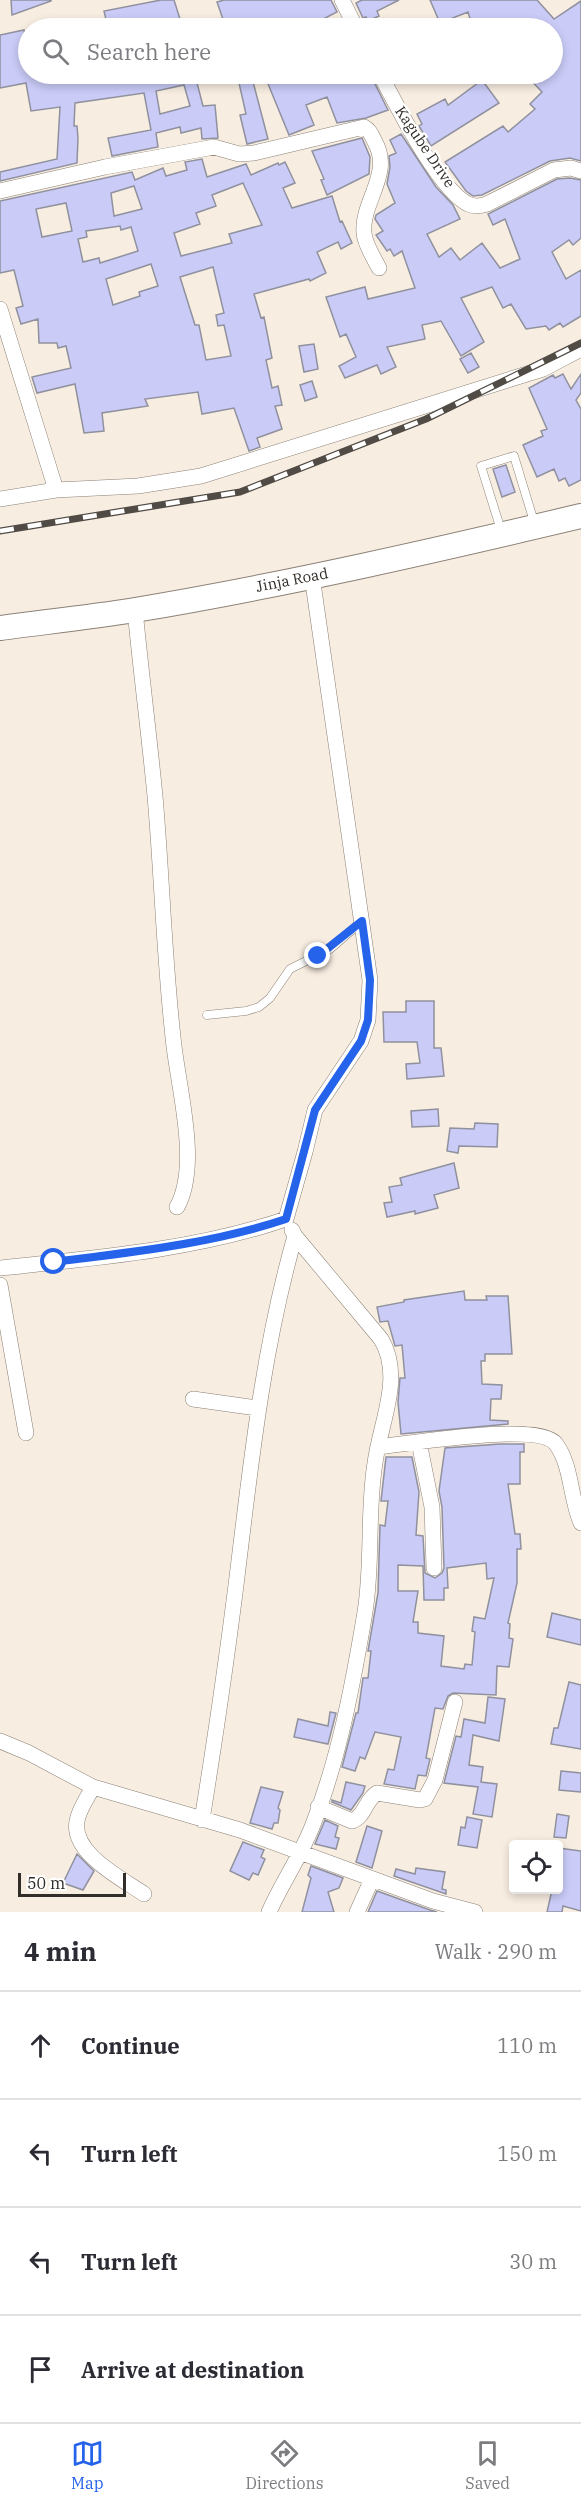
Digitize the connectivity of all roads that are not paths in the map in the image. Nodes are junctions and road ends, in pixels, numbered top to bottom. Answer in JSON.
{"nodes":[{"id":1,"x":342,"y":0,"type":"edge"},
{"id":2,"x":351,"y":18,"type":"edge"},
{"id":3,"x":385,"y":84,"type":"edge"},
{"id":4,"x":581,"y":171,"type":"edge"},
{"id":5,"x":0,"y":191,"type":"edge"},
{"id":6,"x":379,"y":268,"type":"dead end"},
{"id":7,"x":0,"y":309,"type":"edge"},
{"id":8,"x":581,"y":350,"type":"edge"},
{"id":9,"x":56,"y":490,"type":"junction"},
{"id":10,"x":0,"y":499,"type":"edge"},
{"id":11,"x":581,"y":516,"type":"edge"},
{"id":12,"x":535,"y":527,"type":"junction"},
{"id":13,"x":502,"y":535,"type":"junction"},
{"id":14,"x":312,"y":576,"type":"junction"},
{"id":15,"x":135,"y":610,"type":"junction"},
{"id":16,"x":0,"y":628,"type":"edge"},
{"id":17,"x":362,"y":921,"type":"junction"},
{"id":18,"x":207,"y":1015,"type":"dead end"},
{"id":19,"x":177,"y":1207,"type":"dead end"},
{"id":20,"x":286,"y":1219,"type":"junction"},
{"id":21,"x":295,"y":1236,"type":"junction"},
{"id":22,"x":0,"y":1268,"type":"edge"},
{"id":23,"x":0,"y":1285,"type":"edge"},
{"id":24,"x":193,"y":1399,"type":"dead end"},
{"id":25,"x":257,"y":1408,"type":"junction"},
{"id":26,"x":26,"y":1433,"type":"dead end"},
{"id":27,"x":419,"y":1442,"type":"junction"},
{"id":28,"x":378,"y":1447,"type":"junction"},
{"id":29,"x":581,"y":1523,"type":"edge"},
{"id":30,"x":434,"y":1568,"type":"dead end"},
{"id":31,"x":454,"y":1702,"type":"dead end"},
{"id":32,"x":0,"y":1741,"type":"edge"},
{"id":33,"x":93,"y":1787,"type":"junction"},
{"id":34,"x":318,"y":1807,"type":"junction"},
{"id":35,"x":202,"y":1820,"type":"junction"},
{"id":36,"x":300,"y":1852,"type":"junction"},
{"id":37,"x":372,"y":1879,"type":"junction"},
{"id":38,"x":144,"y":1894,"type":"dead end"},
{"id":39,"x":269,"y":1912,"type":"edge"},
{"id":40,"x":357,"y":1912,"type":"edge"},
{"id":41,"x":475,"y":1912,"type":"edge"}],
"edges":[{"from":1,"to":2,"type":"street"},
{"from":3,"to":4,"type":"street","name":"Kagube Drive"},
{"from":5,"to":6,"type":"street"},
{"from":7,"to":9,"type":"street"},
{"from":8,"to":9,"type":"street"},
{"from":9,"to":10,"type":"street"},
{"from":11,"to":12,"type":"highway","name":"Jinja Road"},
{"from":12,"to":13,"type":"highway","name":"Jinja Road"},
{"from":12,"to":13,"type":"lane"},
{"from":13,"to":14,"type":"highway","name":"Jinja Road"},
{"from":14,"to":15,"type":"highway","name":"Jinja Road"},
{"from":14,"to":17,"type":"street"},
{"from":15,"to":16,"type":"highway","name":"Jinja Road"},
{"from":15,"to":19,"type":"street"},
{"from":17,"to":18,"type":"lane"},
{"from":17,"to":20,"type":"street"},
{"from":20,"to":21,"type":"street"},
{"from":20,"to":22,"type":"street"},
{"from":21,"to":25,"type":"street"},
{"from":21,"to":28,"type":"street"},
{"from":23,"to":26,"type":"street"},
{"from":24,"to":25,"type":"street"},
{"from":25,"to":35,"type":"street"},
{"from":27,"to":28,"type":"street"},
{"from":27,"to":29,"type":"street"},
{"from":27,"to":30,"type":"street"},
{"from":28,"to":34,"type":"street"},
{"from":31,"to":34,"type":"street"},
{"from":32,"to":33,"type":"street"},
{"from":33,"to":35,"type":"street"},
{"from":33,"to":38,"type":"street"},
{"from":34,"to":36,"type":"street"},
{"from":35,"to":36,"type":"street"},
{"from":36,"to":37,"type":"street"},
{"from":36,"to":39,"type":"street"},
{"from":37,"to":40,"type":"street"},
{"from":37,"to":41,"type":"street"}]}
